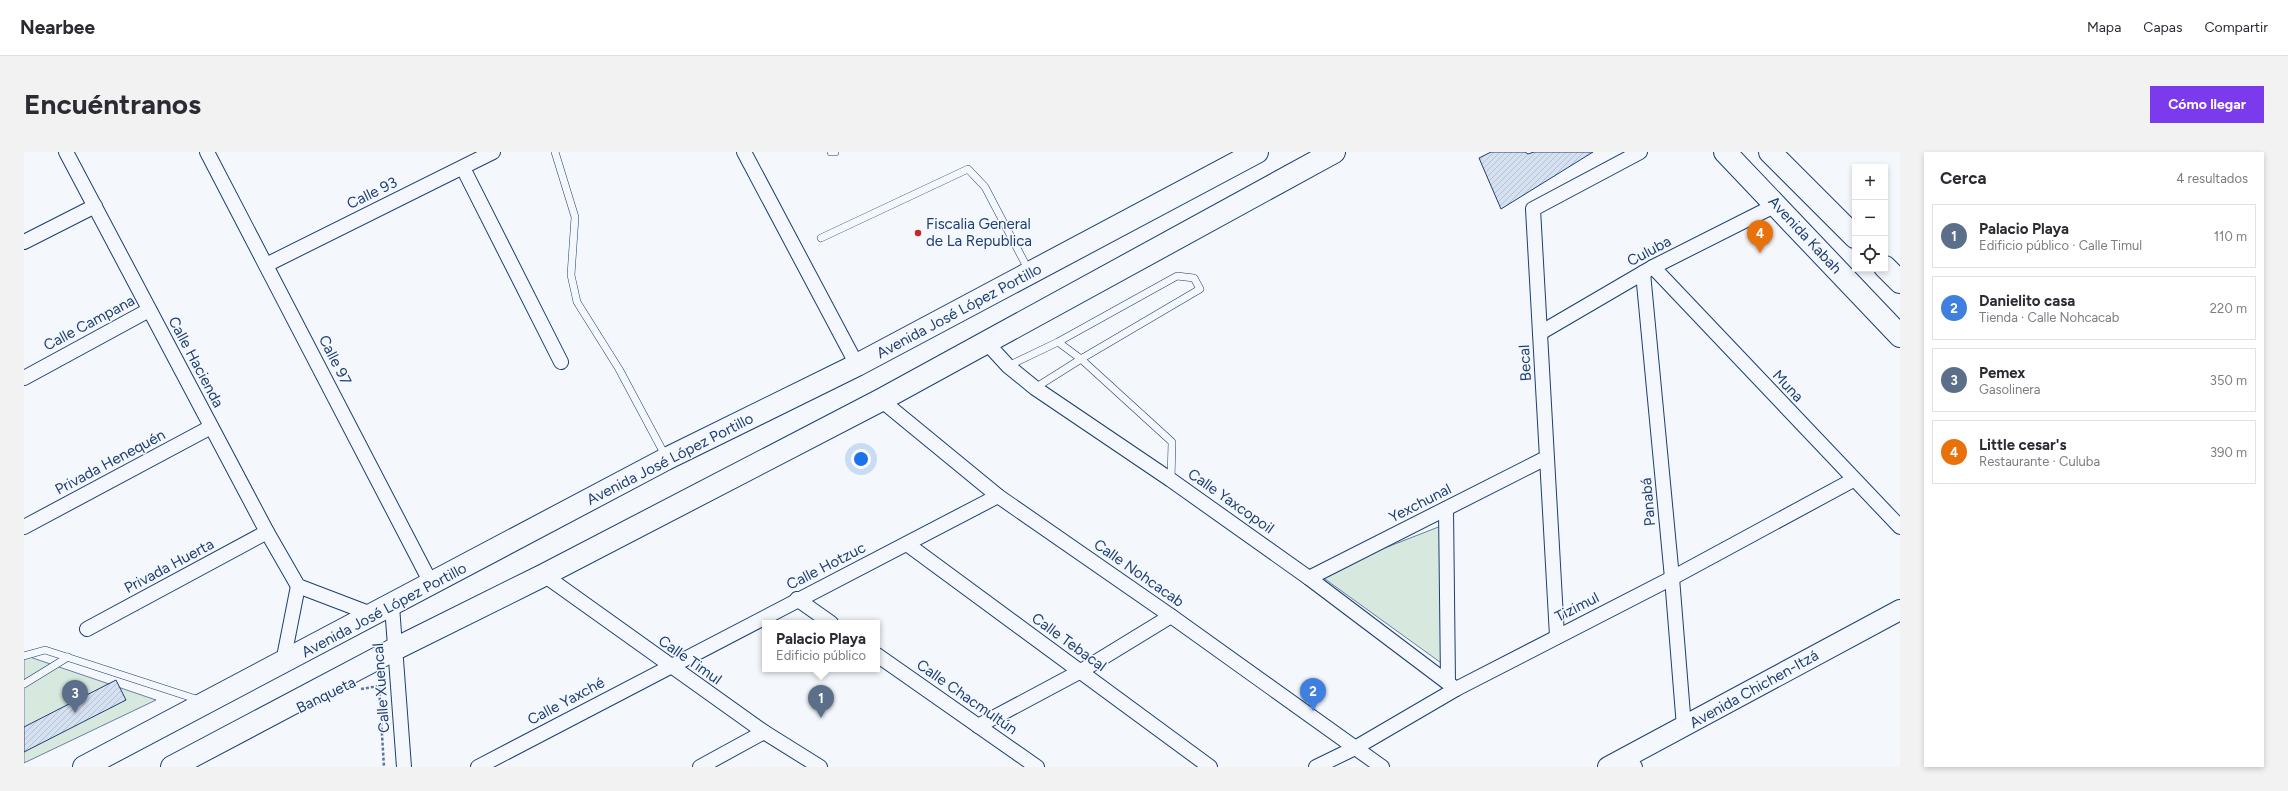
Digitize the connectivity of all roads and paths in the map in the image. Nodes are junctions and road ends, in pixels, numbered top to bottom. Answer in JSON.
{"nodes":[{"id":1,"x":66,"y":152,"type":"edge"},
{"id":2,"x":493,"y":152,"type":"edge"},
{"id":3,"x":555,"y":152,"type":"edge"},
{"id":4,"x":744,"y":152,"type":"edge"},
{"id":5,"x":831,"y":152,"type":"edge"},
{"id":6,"x":835,"y":152,"type":"edge"},
{"id":7,"x":1257,"y":152,"type":"edge"},
{"id":8,"x":1334,"y":152,"type":"edge"},
{"id":9,"x":1640,"y":152,"type":"edge"},
{"id":10,"x":1725,"y":152,"type":"edge"},
{"id":11,"x":212,"y":154,"type":"edge"},
{"id":12,"x":1776,"y":154,"type":"edge"},
{"id":13,"x":463,"y":168,"type":"junction"},
{"id":14,"x":1776,"y":205,"type":"junction"},
{"id":15,"x":95,"y":206,"type":"junction"},
{"id":16,"x":1854,"y":236,"type":"edge"},
{"id":17,"x":820,"y":238,"type":"dead end"},
{"id":18,"x":24,"y":242,"type":"edge"},
{"id":19,"x":266,"y":265,"type":"junction"},
{"id":20,"x":1648,"y":270,"type":"junction"},
{"id":21,"x":1888,"y":270,"type":"edge"},
{"id":22,"x":1030,"y":273,"type":"junction"},
{"id":23,"x":1900,"y":282,"type":"edge"},
{"id":24,"x":149,"y":310,"type":"junction"},
{"id":25,"x":1540,"y":333,"type":"junction"},
{"id":26,"x":1900,"y":336,"type":"edge"},
{"id":27,"x":986,"y":342,"type":"junction"},
{"id":28,"x":1058,"y":342,"type":"junction"},
{"id":29,"x":1081,"y":359,"type":"junction"},
{"id":30,"x":562,"y":362,"type":"dead end"},
{"id":31,"x":857,"y":365,"type":"junction"},
{"id":32,"x":1008,"y":366,"type":"junction"},
{"id":33,"x":24,"y":378,"type":"edge"},
{"id":34,"x":1035,"y":388,"type":"junction"},
{"id":35,"x":881,"y":400,"type":"junction"},
{"id":36,"x":211,"y":427,"type":"junction"},
{"id":37,"x":1546,"y":458,"type":"junction"},
{"id":38,"x":666,"y":459,"type":"junction"},
{"id":39,"x":1171,"y":480,"type":"junction"},
{"id":40,"x":1853,"y":480,"type":"junction"},
{"id":41,"x":998,"y":496,"type":"junction"},
{"id":42,"x":1446,"y":509,"type":"junction"},
{"id":43,"x":24,"y":527,"type":"edge"},
{"id":44,"x":1900,"y":527,"type":"edge"},
{"id":45,"x":267,"y":532,"type":"junction"},
{"id":46,"x":907,"y":544,"type":"junction"},
{"id":47,"x":544,"y":575,"type":"junction"},
{"id":48,"x":1309,"y":578,"type":"junction"},
{"id":49,"x":1672,"y":578,"type":"junction"},
{"id":50,"x":432,"y":584,"type":"junction"},
{"id":51,"x":298,"y":586,"type":"junction"},
{"id":52,"x":797,"y":599,"type":"junction"},
{"id":53,"x":383,"y":610,"type":"junction"},
{"id":54,"x":1900,"y":610,"type":"edge"},
{"id":55,"x":1171,"y":616,"type":"junction"},
{"id":56,"x":827,"y":620,"type":"edge"},
{"id":57,"x":87,"y":629,"type":"dead end"},
{"id":58,"x":1557,"y":636,"type":"junction"},
{"id":59,"x":395,"y":649,"type":"junction"},
{"id":60,"x":24,"y":656,"type":"edge"},
{"id":61,"x":68,"y":657,"type":"junction"},
{"id":62,"x":880,"y":657,"type":"edge"},
{"id":63,"x":282,"y":662,"type":"junction"},
{"id":64,"x":669,"y":666,"type":"junction"},
{"id":65,"x":1080,"y":671,"type":"junction"},
{"id":66,"x":24,"y":684,"type":"edge"},
{"id":67,"x":1452,"y":686,"type":"junction"},
{"id":68,"x":355,"y":690,"type":"dead end"},
{"id":69,"x":207,"y":702,"type":"junction"},
{"id":70,"x":978,"y":726,"type":"junction"},
{"id":71,"x":1684,"y":727,"type":"junction"},
{"id":72,"x":764,"y":732,"type":"junction"},
{"id":73,"x":1355,"y":748,"type":"junction"},
{"id":74,"x":1632,"y":762,"type":"edge"},
{"id":75,"x":84,"y":767,"type":"edge"},
{"id":76,"x":172,"y":767,"type":"edge"},
{"id":77,"x":384,"y":767,"type":"edge"},
{"id":78,"x":404,"y":767,"type":"edge"},
{"id":79,"x":478,"y":767,"type":"edge"},
{"id":80,"x":700,"y":767,"type":"edge"},
{"id":81,"x":820,"y":767,"type":"edge"},
{"id":82,"x":1037,"y":767,"type":"edge"},
{"id":83,"x":1210,"y":767,"type":"edge"},
{"id":84,"x":1316,"y":767,"type":"edge"},
{"id":85,"x":1382,"y":767,"type":"edge"},
{"id":86,"x":1608,"y":767,"type":"edge"}],
"edges":[{"from":1,"to":15,"type":"street","name":"Calle Hacienda"},
{"from":2,"to":13,"type":"street","name":"Calle 93"},
{"from":3,"to":38,"type":"lane"},
{"from":4,"to":31,"type":"street"},
{"from":5,"to":6,"type":"lane"},
{"from":7,"to":22,"type":"main road","name":"Avenida José López Portillo"},
{"from":8,"to":27,"type":"main road"},
{"from":9,"to":25,"type":"street","name":"Becal"},
{"from":10,"to":14,"type":"main road","name":"Avenida Kabah"},
{"from":11,"to":19,"type":"street","name":"Calle 97"},
{"from":12,"to":16,"type":"main road"},
{"from":13,"to":19,"type":"street","name":"Calle 93"},
{"from":13,"to":30,"type":"street"},
{"from":14,"to":20,"type":"street","name":"Culuba"},
{"from":14,"to":26,"type":"main road","name":"Avenida Kabah"},
{"from":15,"to":18,"type":"street"},
{"from":15,"to":24,"type":"street","name":"Calle Hacienda"},
{"from":17,"to":22,"type":"lane"},
{"from":19,"to":50,"type":"street","name":"Calle 97"},
{"from":20,"to":25,"type":"street","name":"Culuba"},
{"from":20,"to":40,"type":"street","name":"Muna"},
{"from":20,"to":49,"type":"street","name":"Panabá"},
{"from":21,"to":23,"type":"main road"},
{"from":22,"to":31,"type":"main road","name":"Avenida José López Portillo"},
{"from":24,"to":33,"type":"street","name":"Calle Campana"},
{"from":24,"to":36,"type":"street","name":"Calle Hacienda"},
{"from":25,"to":37,"type":"street","name":"Becal"},
{"from":27,"to":32,"type":"street","name":"Calle Yaxcopoil"},
{"from":27,"to":35,"type":"main road"},
{"from":28,"to":29,"type":"lane"},
{"from":28,"to":29,"type":"lane"},
{"from":28,"to":32,"type":"lane"},
{"from":29,"to":34,"type":"lane"},
{"from":29,"to":39,"type":"lane"},
{"from":31,"to":38,"type":"main road","name":"Avenida José López Portillo"},
{"from":32,"to":34,"type":"street","name":"Calle Yaxcopoil"},
{"from":34,"to":39,"type":"street","name":"Calle Yaxcopoil"},
{"from":35,"to":41,"type":"street","name":"Calle Nohcacab"},
{"from":35,"to":47,"type":"main road"},
{"from":36,"to":43,"type":"street","name":"Privada Henequén"},
{"from":36,"to":45,"type":"street","name":"Calle Hacienda"},
{"from":37,"to":42,"type":"street","name":"Yexchunal"},
{"from":37,"to":58,"type":"street","name":"Becal"},
{"from":38,"to":50,"type":"main road","name":"Avenida José López Portillo"},
{"from":39,"to":48,"type":"street","name":"Calle Yaxcopoil"},
{"from":40,"to":44,"type":"street","name":"Muna"},
{"from":40,"to":49,"type":"street","name":"Tizimul"},
{"from":41,"to":46,"type":"street","name":"Calle Hotzuc"},
{"from":41,"to":55,"type":"street","name":"Calle Nohcacab"},
{"from":42,"to":48,"type":"street","name":"Yexchunal"},
{"from":42,"to":67,"type":"street"},
{"from":45,"to":51,"type":"street","name":"Calle Hacienda"},
{"from":45,"to":57,"type":"street","name":"Privada Huerta"},
{"from":46,"to":52,"type":"street","name":"Calle Hotzuc"},
{"from":46,"to":65,"type":"street","name":"Calle Tebacal"},
{"from":47,"to":59,"type":"main road"},
{"from":47,"to":64,"type":"street","name":"Calle Timul"},
{"from":48,"to":67,"type":"street","name":"Calle Yaxcopoil"},
{"from":49,"to":58,"type":"street","name":"Tizimul"},
{"from":49,"to":71,"type":"street","name":"Panabá"},
{"from":50,"to":53,"type":"main road","name":"Avenida José López Portillo"},
{"from":51,"to":53,"type":"street"},
{"from":51,"to":63,"type":"street"},
{"from":52,"to":56,"type":"street"},
{"from":52,"to":64,"type":"street","name":"Calle Hotzuc"},
{"from":53,"to":59,"type":"street","name":"Calle Xuencal"},
{"from":53,"to":63,"type":"main road","name":"Avenida José López Portillo"},
{"from":54,"to":71,"type":"main road","name":"Avenida Chichen-Itzá"},
{"from":55,"to":65,"type":"street"},
{"from":55,"to":73,"type":"street","name":"Calle Nohcacab"},
{"from":58,"to":67,"type":"street","name":"Tizimul"},
{"from":59,"to":76,"type":"main road"},
{"from":59,"to":78,"type":"street","name":"Calle Xuencal"},
{"from":60,"to":61,"type":"lane"},
{"from":61,"to":66,"type":"lane"},
{"from":61,"to":69,"type":"lane"},
{"from":62,"to":70,"type":"street","name":"Calle Chacmultún"},
{"from":63,"to":69,"type":"main road","name":"Avenida José López Portillo"},
{"from":64,"to":72,"type":"street","name":"Calle Timul"},
{"from":64,"to":79,"type":"street","name":"Calle Yaxché"},
{"from":65,"to":70,"type":"street"},
{"from":65,"to":83,"type":"street","name":"Calle Tebacal"},
{"from":67,"to":73,"type":"street","name":"Tizimul"},
{"from":68,"to":77,"type":"path","name":"Banqueta"},
{"from":69,"to":75,"type":"main road","name":"Avenida José López Portillo"},
{"from":70,"to":82,"type":"street","name":"Calle Chacmultún"},
{"from":71,"to":74,"type":"main road","name":"Avenida Chichen-Itzá"},
{"from":72,"to":80,"type":"street"},
{"from":72,"to":81,"type":"street","name":"Calle Timul"},
{"from":73,"to":84,"type":"street","name":"Tizimul"},
{"from":73,"to":85,"type":"street","name":"Calle Nohcacab"},
{"from":74,"to":86,"type":"main road","name":"Avenida Chichen-Itzá"}]}
